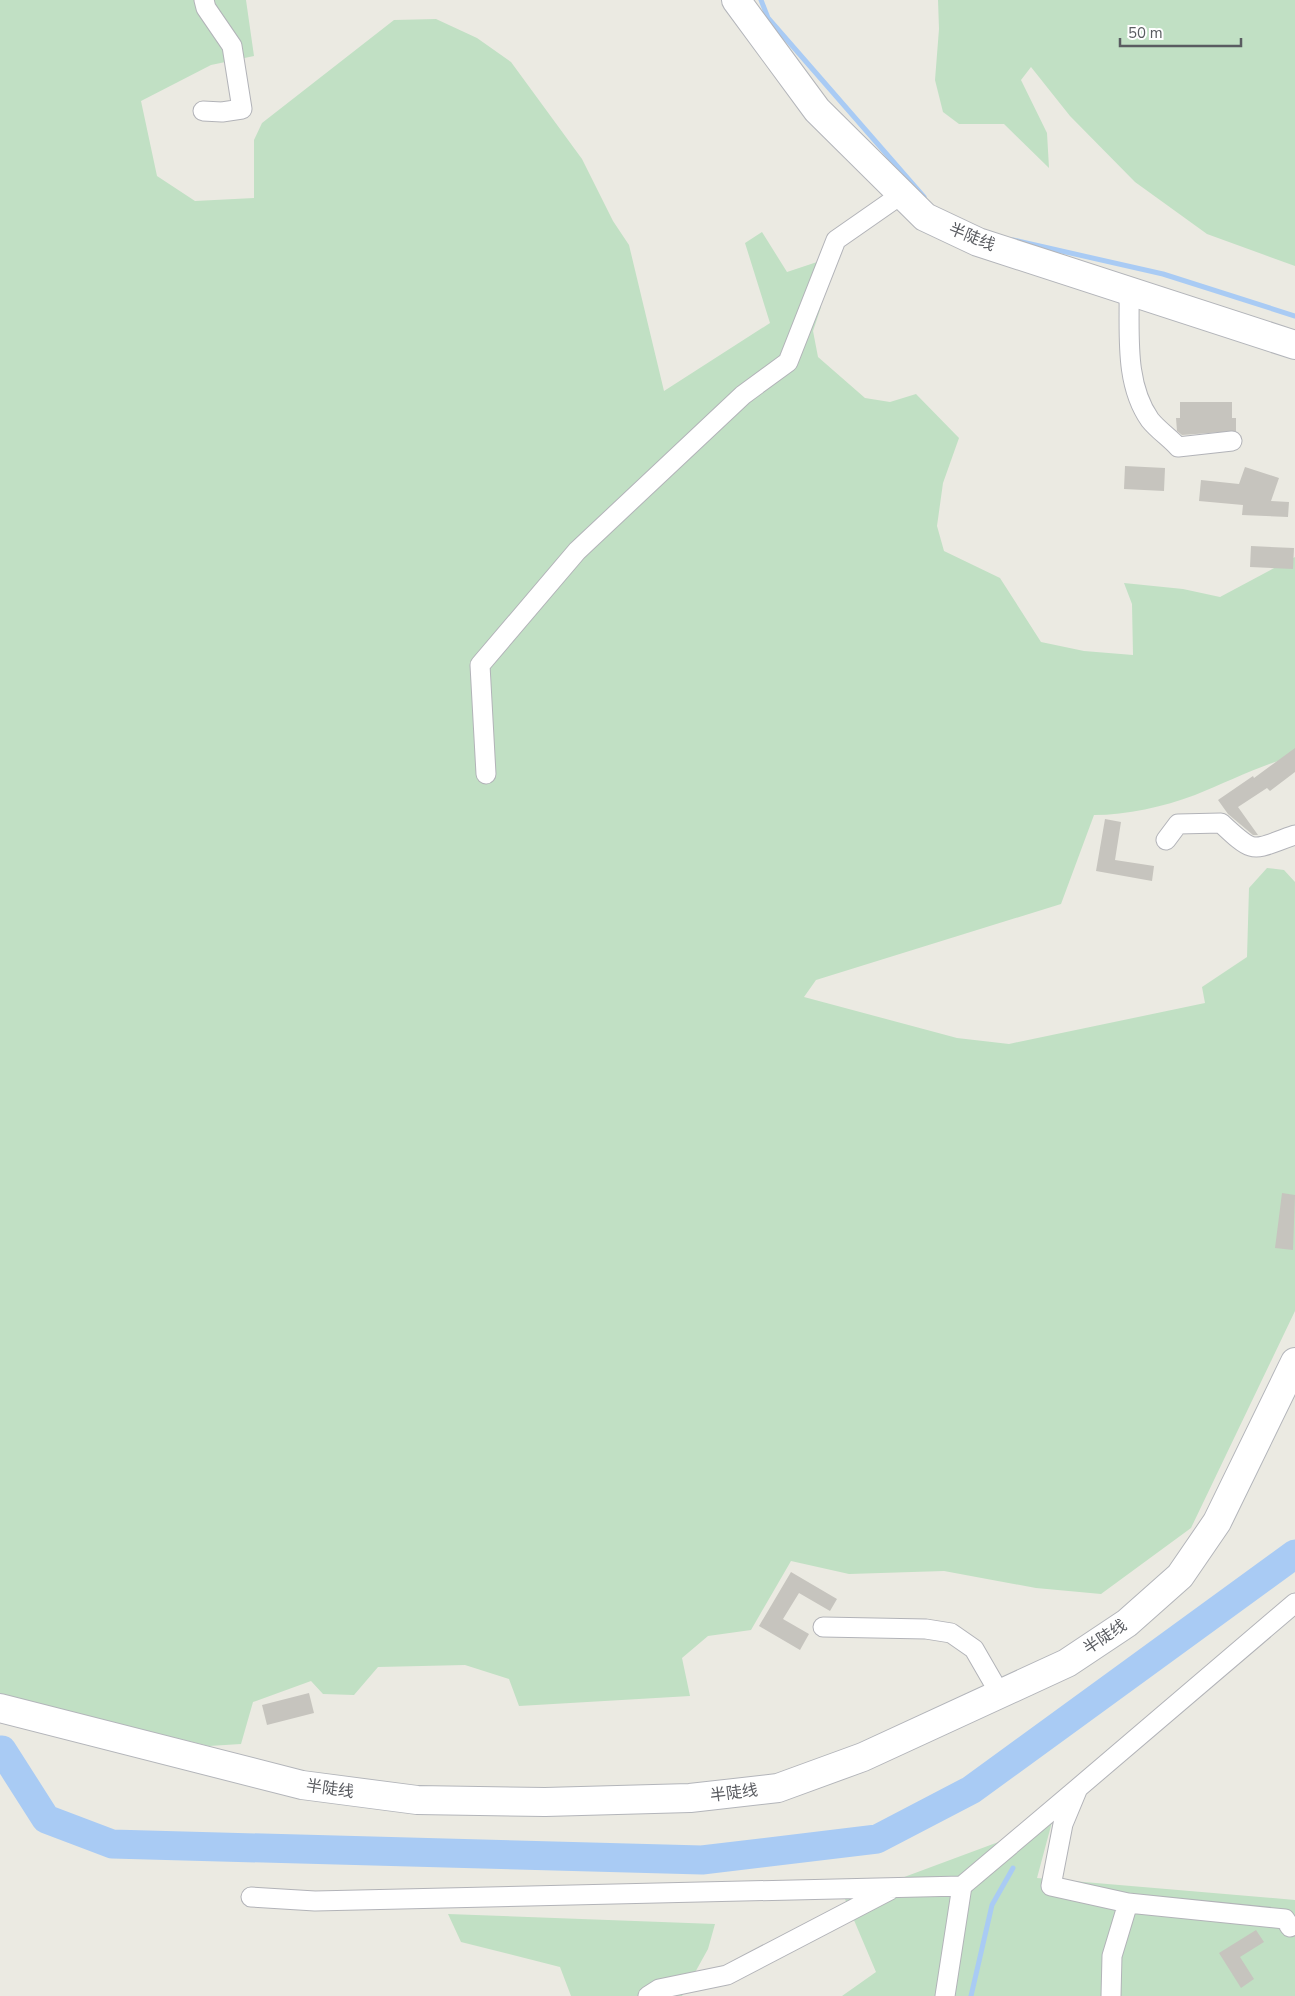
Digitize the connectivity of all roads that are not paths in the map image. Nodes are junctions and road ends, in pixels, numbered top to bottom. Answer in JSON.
{"nodes":[{"id":1,"x":204,"y":0,"type":"edge"},
{"id":2,"x":736,"y":0,"type":"edge"},
{"id":3,"x":202,"y":111,"type":"dead end"},
{"id":4,"x":902,"y":194,"type":"junction"},
{"id":5,"x":1129,"y":291,"type":"junction"},
{"id":6,"x":1295,"y":345,"type":"edge"},
{"id":7,"x":1232,"y":441,"type":"dead end"},
{"id":8,"x":486,"y":774,"type":"dead end"},
{"id":9,"x":1295,"y":835,"type":"edge"},
{"id":10,"x":1166,"y":840,"type":"dead end"},
{"id":11,"x":1295,"y":1362,"type":"edge"},
{"id":12,"x":1295,"y":1603,"type":"edge"},
{"id":13,"x":823,"y":1627,"type":"dead end"},
{"id":14,"x":1000,"y":1694,"type":"junction"},
{"id":15,"x":0,"y":1708,"type":"edge"},
{"id":16,"x":1078,"y":1788,"type":"junction"},
{"id":17,"x":962,"y":1886,"type":"junction"},
{"id":18,"x":894,"y":1888,"type":"junction"},
{"id":19,"x":251,"y":1897,"type":"dead end"},
{"id":20,"x":1128,"y":1903,"type":"junction"},
{"id":21,"x":1290,"y":1927,"type":"dead end"},
{"id":22,"x":648,"y":1996,"type":"edge"},
{"id":23,"x":945,"y":1996,"type":"edge"},
{"id":24,"x":1111,"y":1996,"type":"edge"}],
"edges":[{"from":1,"to":3,"type":"street"},
{"from":2,"to":4,"type":"street","name":"半陡线"},
{"from":4,"to":5,"type":"street","name":"半陡线"},
{"from":4,"to":8,"type":"street"},
{"from":5,"to":6,"type":"street","name":"半陡线"},
{"from":5,"to":7,"type":"street"},
{"from":9,"to":10,"type":"street"},
{"from":11,"to":14,"type":"street","name":"半陡线"},
{"from":12,"to":16,"type":"street"},
{"from":13,"to":14,"type":"street"},
{"from":14,"to":15,"type":"street","name":"半陡线"},
{"from":16,"to":17,"type":"street"},
{"from":16,"to":20,"type":"street"},
{"from":17,"to":18,"type":"street"},
{"from":17,"to":23,"type":"street"},
{"from":18,"to":19,"type":"street"},
{"from":18,"to":22,"type":"street"},
{"from":20,"to":21,"type":"street"},
{"from":20,"to":24,"type":"street"}]}
